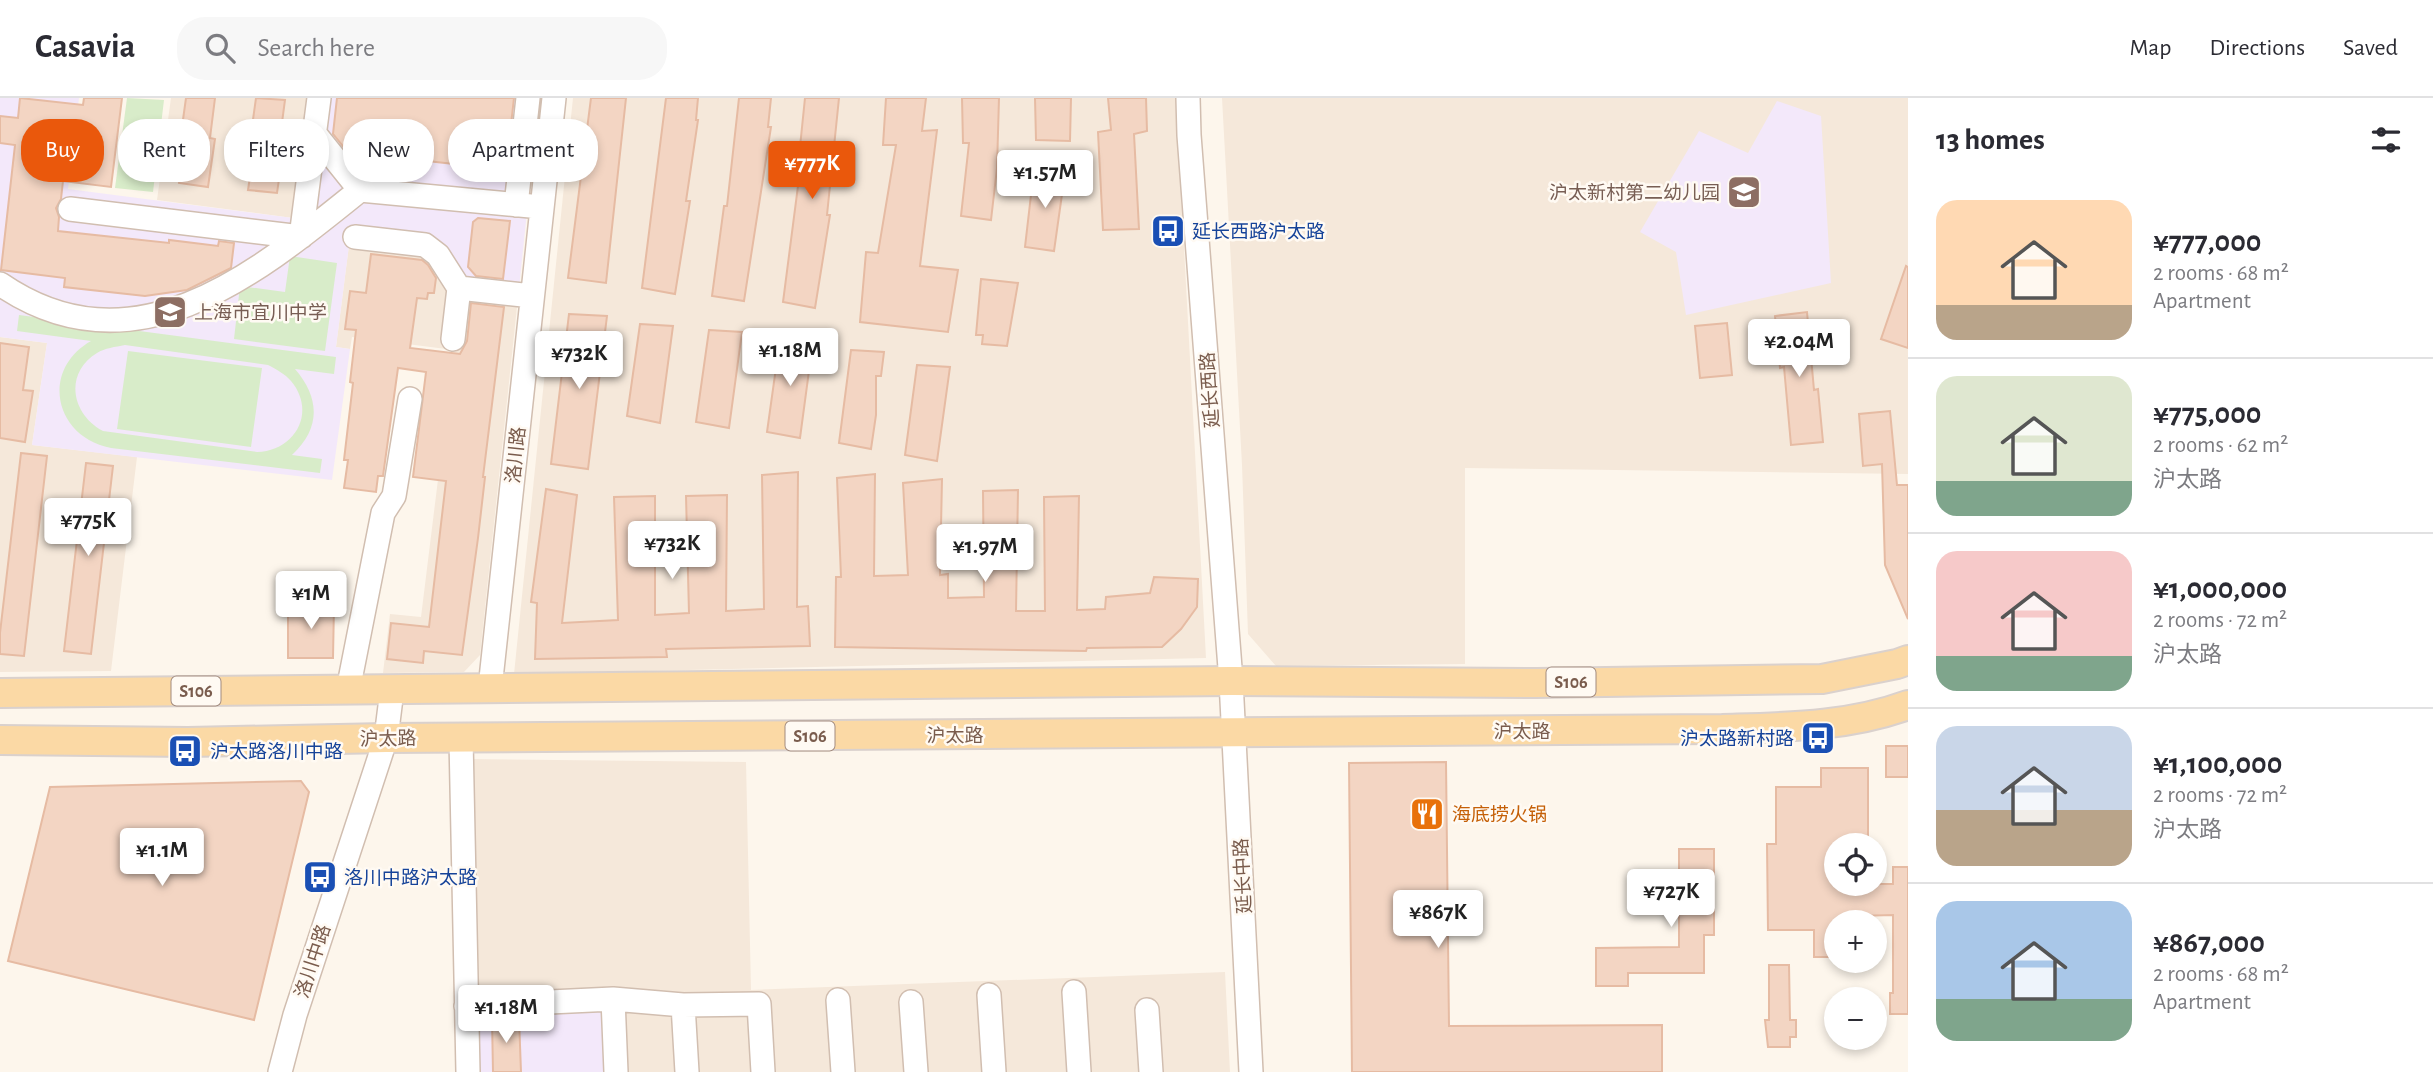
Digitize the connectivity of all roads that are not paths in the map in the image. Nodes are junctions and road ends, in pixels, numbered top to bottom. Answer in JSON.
{"nodes":[{"id":1,"x":319,"y":98,"type":"edge"},
{"id":2,"x":528,"y":98,"type":"edge"},
{"id":3,"x":554,"y":98,"type":"edge"},
{"id":4,"x":1188,"y":98,"type":"edge"},
{"id":5,"x":317,"y":119,"type":"edge"},
{"id":6,"x":329,"y":151,"type":"edge"},
{"id":7,"x":308,"y":182,"type":"edge"},
{"id":8,"x":360,"y":190,"type":"junction"},
{"id":9,"x":516,"y":205,"type":"junction"},
{"id":10,"x":541,"y":207,"type":"junction"},
{"id":11,"x":70,"y":209,"type":"dead end"},
{"id":12,"x":301,"y":237,"type":"junction"},
{"id":13,"x":355,"y":237,"type":"dead end"},
{"id":14,"x":0,"y":284,"type":"edge"},
{"id":15,"x":459,"y":288,"type":"junction"},
{"id":16,"x":532,"y":296,"type":"junction"},
{"id":17,"x":453,"y":339,"type":"dead end"},
{"id":18,"x":410,"y":398,"type":"dead end"},
{"id":19,"x":1908,"y":660,"type":"edge"},
{"id":20,"x":1231,"y":681,"type":"junction"},
{"id":21,"x":490,"y":688,"type":"junction"},
{"id":22,"x":348,"y":690,"type":"junction"},
{"id":23,"x":392,"y":690,"type":"junction"},
{"id":24,"x":0,"y":693,"type":"edge"},
{"id":25,"x":1908,"y":705,"type":"edge"},
{"id":26,"x":1234,"y":733,"type":"junction"},
{"id":27,"x":386,"y":738,"type":"junction"},
{"id":28,"x":461,"y":739,"type":"junction"},
{"id":29,"x":0,"y":740,"type":"edge"},
{"id":30,"x":1074,"y":992,"type":"dead end"},
{"id":31,"x":989,"y":995,"type":"dead end"},
{"id":32,"x":613,"y":999,"type":"junction"},
{"id":33,"x":838,"y":1000,"type":"dead end"},
{"id":34,"x":911,"y":1002,"type":"dead end"},
{"id":35,"x":683,"y":1005,"type":"junction"},
{"id":36,"x":467,"y":1006,"type":"junction"},
{"id":37,"x":1147,"y":1010,"type":"dead end"},
{"id":38,"x":280,"y":1072,"type":"edge"},
{"id":39,"x":468,"y":1072,"type":"edge"},
{"id":40,"x":617,"y":1072,"type":"edge"},
{"id":41,"x":687,"y":1072,"type":"edge"},
{"id":42,"x":763,"y":1072,"type":"edge"},
{"id":43,"x":843,"y":1072,"type":"edge"},
{"id":44,"x":916,"y":1072,"type":"edge"},
{"id":45,"x":994,"y":1072,"type":"edge"},
{"id":46,"x":1079,"y":1072,"type":"edge"},
{"id":47,"x":1151,"y":1072,"type":"edge"},
{"id":48,"x":1251,"y":1072,"type":"edge"}],
"edges":[{"from":1,"to":5,"type":"street"},
{"from":2,"to":9,"type":"street"},
{"from":3,"to":10,"type":"street","name":"洛川路"},
{"from":4,"to":20,"type":"street","name":"延长西路"},
{"from":6,"to":8,"type":"street"},
{"from":7,"to":12,"type":"street"},
{"from":8,"to":9,"type":"street"},
{"from":8,"to":12,"type":"street"},
{"from":9,"to":10,"type":"street"},
{"from":10,"to":16,"type":"street","name":"洛川路"},
{"from":11,"to":12,"type":"street"},
{"from":12,"to":14,"type":"street"},
{"from":13,"to":15,"type":"street"},
{"from":15,"to":16,"type":"street"},
{"from":15,"to":17,"type":"street"},
{"from":16,"to":21,"type":"street","name":"洛川路"},
{"from":18,"to":22,"type":"street"},
{"from":19,"to":20,"type":"main road","number":"S106"},
{"from":20,"to":21,"type":"main road","number":"S106"},
{"from":20,"to":26,"type":"street","name":"延长中路"},
{"from":21,"to":23,"type":"main road","number":"S106"},
{"from":22,"to":23,"type":"main road","number":"S106"},
{"from":22,"to":24,"type":"main road","number":"S106"},
{"from":23,"to":27,"type":"street","name":"洛川中路"},
{"from":25,"to":26,"type":"main road","name":"沪太路","number":"S106"},
{"from":26,"to":28,"type":"main road","name":"沪太路","number":"S106"},
{"from":26,"to":48,"type":"street","name":"延长中路"},
{"from":27,"to":28,"type":"main road","name":"沪太路","number":"S106"},
{"from":27,"to":29,"type":"main road","name":"沪太路","number":"S106"},
{"from":27,"to":38,"type":"street","name":"洛川中路"},
{"from":28,"to":36,"type":"street"},
{"from":30,"to":46,"type":"street"},
{"from":31,"to":45,"type":"street"},
{"from":32,"to":35,"type":"street"},
{"from":32,"to":36,"type":"street"},
{"from":32,"to":40,"type":"street"},
{"from":33,"to":43,"type":"street"},
{"from":34,"to":44,"type":"street"},
{"from":35,"to":41,"type":"street"},
{"from":35,"to":42,"type":"street"},
{"from":36,"to":39,"type":"street"},
{"from":37,"to":47,"type":"street"}]}
